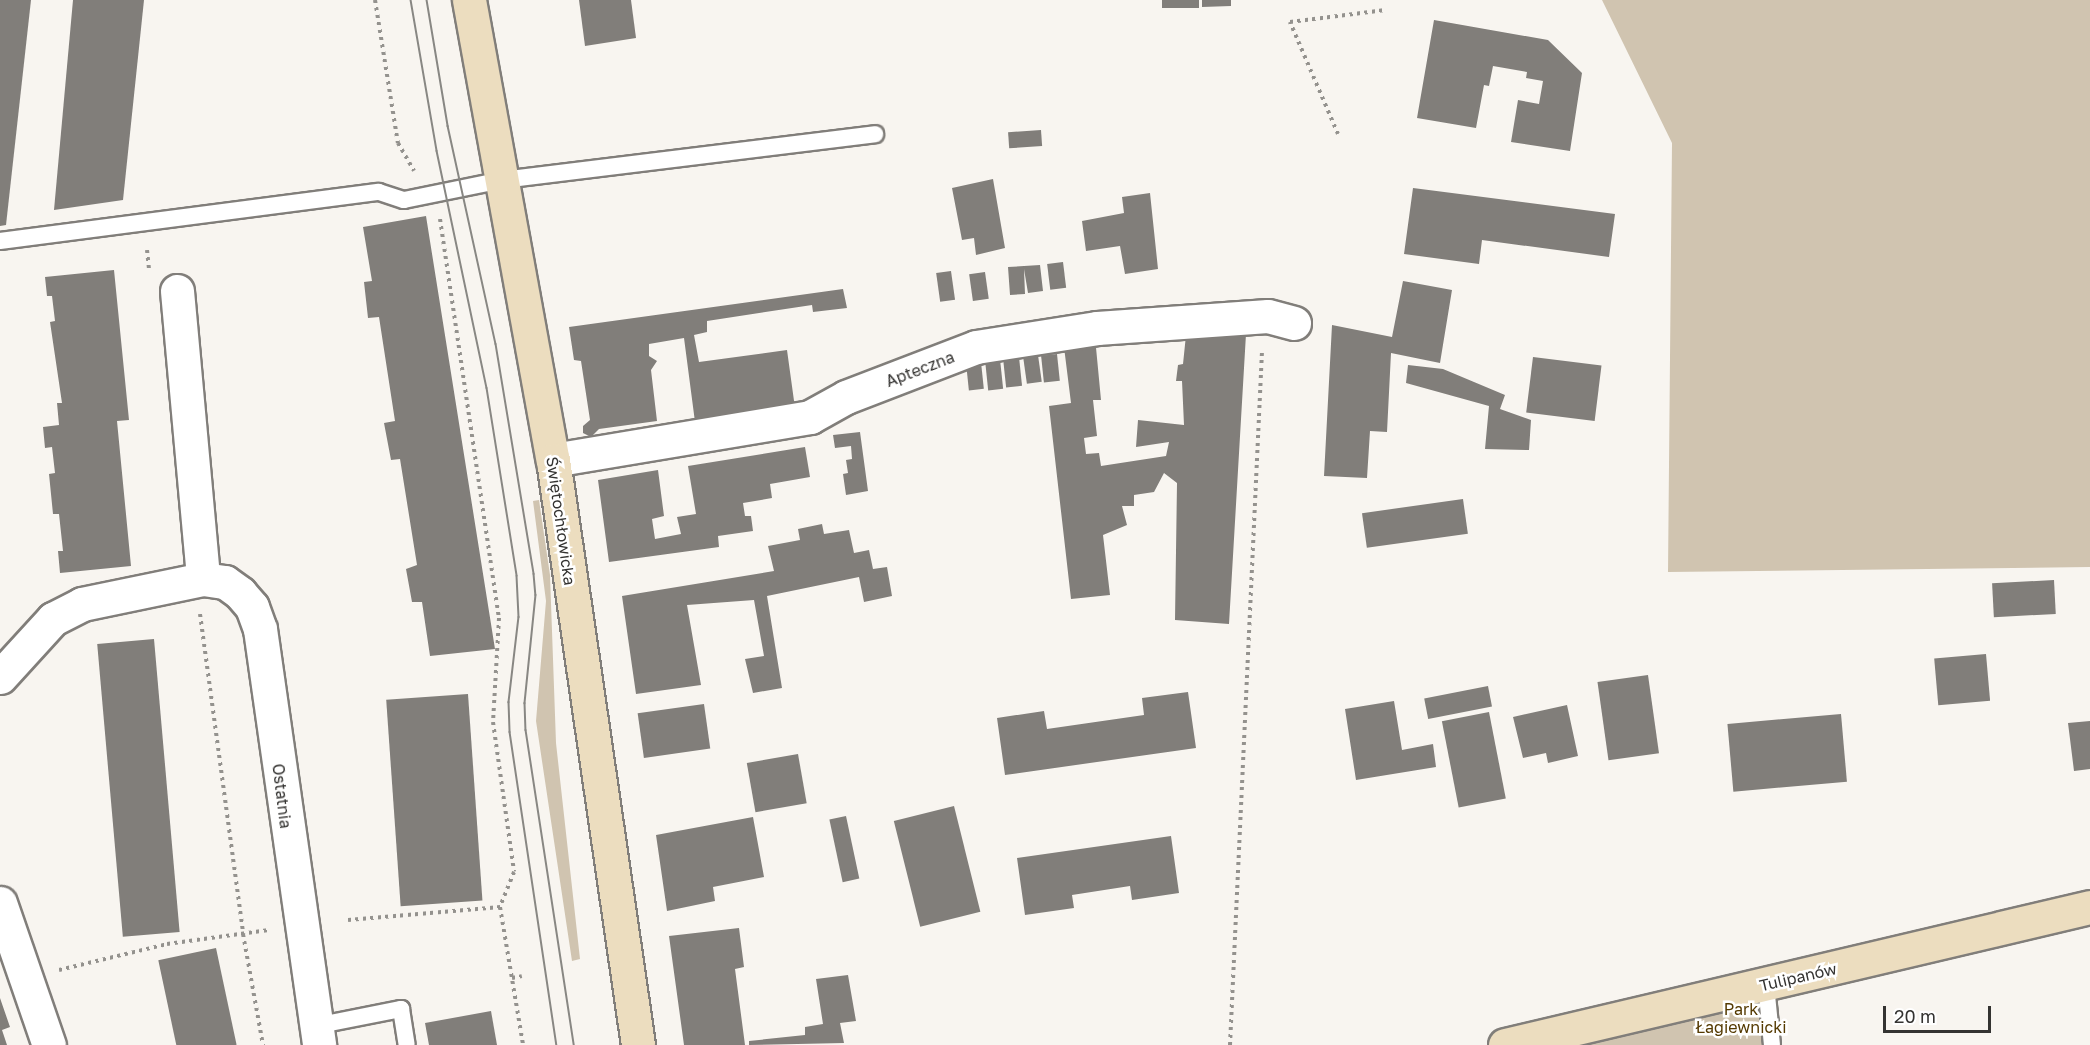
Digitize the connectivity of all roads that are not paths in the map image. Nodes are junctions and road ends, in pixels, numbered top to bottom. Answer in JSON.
{"nodes":[{"id":1,"x":469,"y":0,"type":"edge"},
{"id":2,"x":875,"y":134,"type":"dead end"},
{"id":3,"x":502,"y":180,"type":"junction"},
{"id":4,"x":0,"y":241,"type":"edge"},
{"id":5,"x":164,"y":286,"type":"road end"},
{"id":6,"x":1281,"y":320,"type":"road end"},
{"id":7,"x":553,"y":460,"type":"junction"},
{"id":8,"x":196,"y":581,"type":"junction"},
{"id":9,"x":0,"y":677,"type":"edge"},
{"id":10,"x":0,"y":903,"type":"edge"},
{"id":11,"x":2090,"y":907,"type":"edge"},
{"id":12,"x":1766,"y":985,"type":"junction"},
{"id":13,"x":317,"y":1036,"type":"edge"},
{"id":14,"x":49,"y":1045,"type":"edge"},
{"id":15,"x":407,"y":1045,"type":"edge"},
{"id":16,"x":638,"y":1045,"type":"edge"},
{"id":17,"x":1505,"y":1045,"type":"edge"},
{"id":18,"x":1772,"y":1045,"type":"edge"}],
"edges":[{"from":1,"to":3,"type":"main road","name":"Świętochłowicka"},
{"from":2,"to":3,"type":"lane"},
{"from":3,"to":4,"type":"lane"},
{"from":3,"to":7,"type":"main road","name":"Świętochłowicka"},
{"from":5,"to":8,"type":"street"},
{"from":6,"to":7,"type":"street","name":"Apteczna"},
{"from":7,"to":16,"type":"main road","name":"Świętochłowicka"},
{"from":8,"to":9,"type":"street","name":"Ostatnia"},
{"from":8,"to":13,"type":"street","name":"Ostatnia"},
{"from":10,"to":14,"type":"street"},
{"from":11,"to":12,"type":"main road","name":"Tulipanów"},
{"from":12,"to":17,"type":"main road","name":"Tulipanów"},
{"from":12,"to":18,"type":"lane"},
{"from":13,"to":15,"type":"lane"}]}
